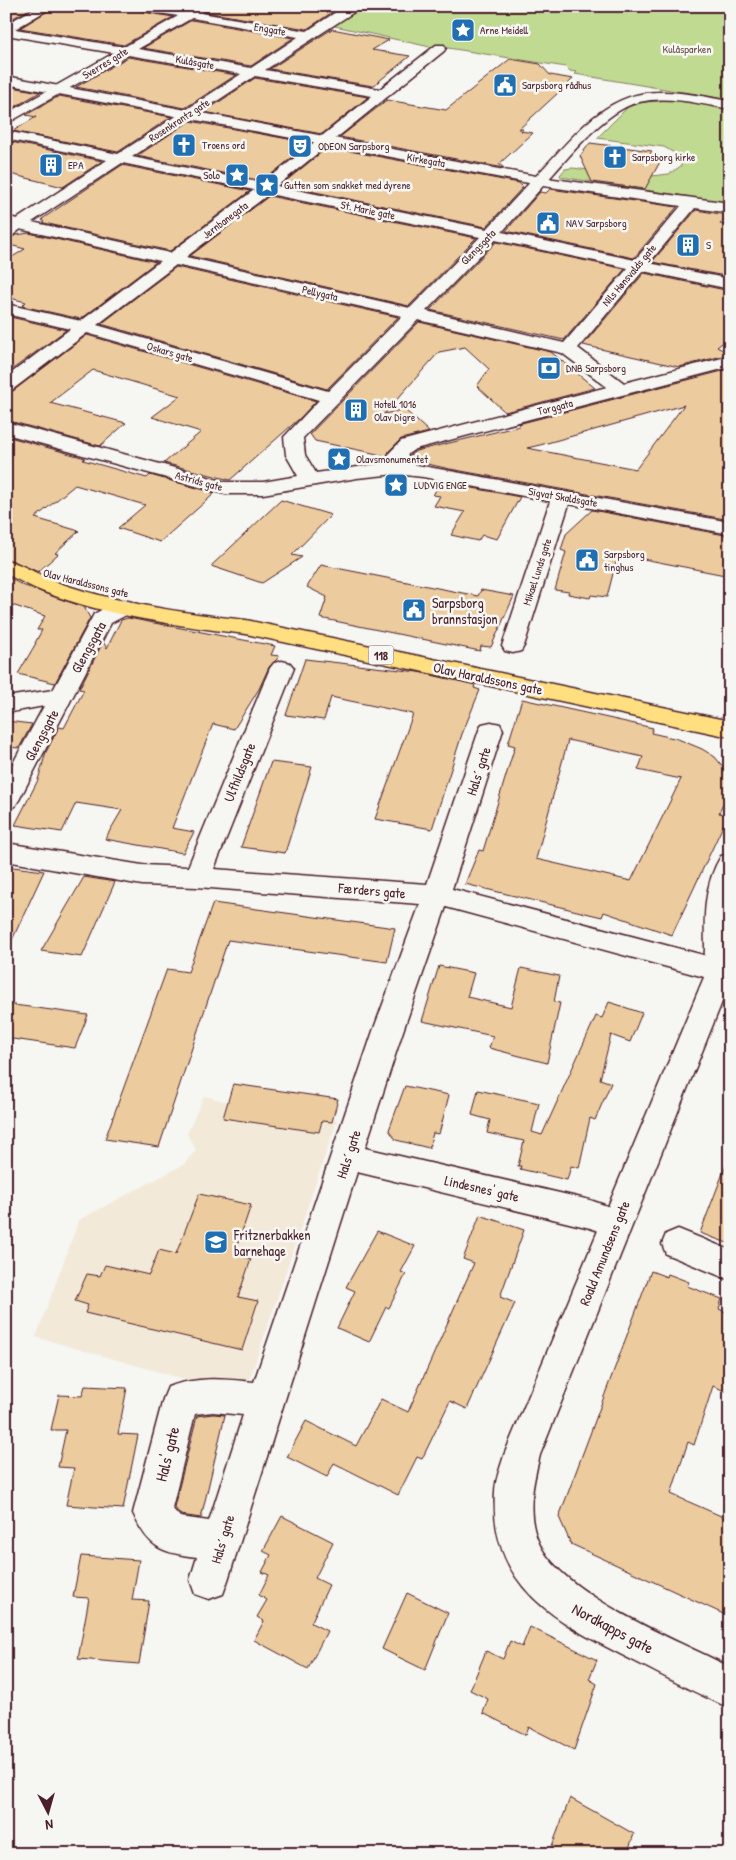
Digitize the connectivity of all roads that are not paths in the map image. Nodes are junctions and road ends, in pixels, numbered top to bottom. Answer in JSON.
{"nodes":[{"id":1,"x":48,"y":6,"type":"edge"},
{"id":2,"x":143,"y":6,"type":"edge"},
{"id":3,"x":204,"y":6,"type":"edge"},
{"id":4,"x":351,"y":6,"type":"edge"},
{"id":5,"x":190,"y":15,"type":"junction"},
{"id":6,"x":6,"y":30,"type":"edge"},
{"id":7,"x":308,"y":36,"type":"junction"},
{"id":8,"x":440,"y":48,"type":"dead end"},
{"id":9,"x":126,"y":50,"type":"junction"},
{"id":10,"x":253,"y":72,"type":"junction"},
{"id":11,"x":6,"y":80,"type":"edge"},
{"id":12,"x":58,"y":90,"type":"junction"},
{"id":13,"x":384,"y":94,"type":"junction"},
{"id":14,"x":730,"y":105,"type":"edge"},
{"id":15,"x":187,"y":114,"type":"junction"},
{"id":16,"x":6,"y":120,"type":"edge"},
{"id":17,"x":6,"y":136,"type":"edge"},
{"id":18,"x":326,"y":141,"type":"junction"},
{"id":19,"x":118,"y":159,"type":"junction"},
{"id":20,"x":560,"y":160,"type":"junction"},
{"id":21,"x":491,"y":172,"type":"junction"},
{"id":22,"x":540,"y":180,"type":"junction"},
{"id":23,"x":265,"y":189,"type":"junction"},
{"id":24,"x":691,"y":203,"type":"junction"},
{"id":25,"x":730,"y":208,"type":"edge"},
{"id":26,"x":11,"y":226,"type":"edge"},
{"id":27,"x":490,"y":236,"type":"junction"},
{"id":28,"x":173,"y":260,"type":"junction"},
{"id":29,"x":637,"y":265,"type":"junction"},
{"id":30,"x":730,"y":284,"type":"edge"},
{"id":31,"x":6,"y":309,"type":"edge"},
{"id":32,"x":413,"y":314,"type":"junction"},
{"id":33,"x":85,"y":327,"type":"junction"},
{"id":34,"x":568,"y":348,"type":"junction"},
{"id":35,"x":730,"y":362,"type":"edge"},
{"id":36,"x":6,"y":386,"type":"edge"},
{"id":37,"x":622,"y":390,"type":"junction"},
{"id":38,"x":332,"y":398,"type":"junction"},
{"id":39,"x":6,"y":428,"type":"edge"},
{"id":40,"x":396,"y":468,"type":"junction"},
{"id":41,"x":311,"y":480,"type":"junction"},
{"id":42,"x":561,"y":497,"type":"junction"},
{"id":43,"x":730,"y":528,"type":"edge"},
{"id":44,"x":9,"y":567,"type":"edge"},
{"id":45,"x":115,"y":611,"type":"junction"},
{"id":46,"x":246,"y":627,"type":"junction"},
{"id":47,"x":513,"y":646,"type":"dead end"},
{"id":48,"x":282,"y":668,"type":"dead end"},
{"id":49,"x":61,"y":696,"type":"junction"},
{"id":50,"x":6,"y":705,"type":"edge"},
{"id":51,"x":730,"y":729,"type":"edge"},
{"id":52,"x":491,"y":730,"type":"dead end"},
{"id":53,"x":6,"y":800,"type":"edge"},
{"id":54,"x":6,"y":852,"type":"edge"},
{"id":55,"x":730,"y":863,"type":"edge"},
{"id":56,"x":197,"y":877,"type":"junction"},
{"id":57,"x":436,"y":895,"type":"junction"},
{"id":58,"x":726,"y":963,"type":"edge"},
{"id":59,"x":348,"y":1157,"type":"junction"},
{"id":60,"x":616,"y":1223,"type":"junction"},
{"id":61,"x":678,"y":1244,"type":"dead end"},
{"id":62,"x":730,"y":1265,"type":"edge"},
{"id":63,"x":266,"y":1400,"type":"junction"},
{"id":64,"x":221,"y":1541,"type":"junction"},
{"id":65,"x":519,"y":1542,"type":"joint"},
{"id":66,"x":209,"y":1580,"type":"dead end"},
{"id":67,"x":730,"y":1688,"type":"edge"}],
"edges":[{"from":1,"to":6,"type":"street"},
{"from":2,"to":5,"type":"street","name":"Enggate"},
{"from":3,"to":5,"type":"street","name":"Sverres gate"},
{"from":4,"to":7,"type":"street","name":"Rosenkrantz gate"},
{"from":5,"to":7,"type":"street","name":"Enggate"},
{"from":5,"to":9,"type":"street","name":"Sverres gate"},
{"from":6,"to":9,"type":"street","name":"Kulåsgate"},
{"from":7,"to":10,"type":"street","name":"Rosenkrantz gate"},
{"from":8,"to":13,"type":"street","name":"Jernbanegata"},
{"from":9,"to":10,"type":"street","name":"Kulåsgate"},
{"from":9,"to":12,"type":"street","name":"Sverres gate"},
{"from":10,"to":13,"type":"street","name":"Kulåsgate"},
{"from":10,"to":15,"type":"street","name":"Rosenkrantz gate"},
{"from":11,"to":12,"type":"street","name":"Kirkegata"},
{"from":12,"to":15,"type":"street","name":"Kirkegata"},
{"from":12,"to":16,"type":"street","name":"Sverres gate"},
{"from":13,"to":18,"type":"street","name":"Jernbanegata"},
{"from":14,"to":20,"type":"street","name":"Glengsgata"},
{"from":15,"to":18,"type":"street","name":"Kirkegata"},
{"from":15,"to":19,"type":"street","name":"Rosenkrantz gate"},
{"from":17,"to":19,"type":"street","name":"St. Marie gate"},
{"from":18,"to":21,"type":"street","name":"Kirkegata"},
{"from":18,"to":23,"type":"street","name":"Jernbanegata"},
{"from":19,"to":23,"type":"street","name":"St. Marie gate"},
{"from":19,"to":26,"type":"street","name":"Rosenkrantz gate"},
{"from":20,"to":21,"type":"street"},
{"from":20,"to":22,"type":"street","name":"Glengsgata"},
{"from":21,"to":22,"type":"street","name":"Kirkegata"},
{"from":22,"to":24,"type":"street","name":"Kirkegata"},
{"from":22,"to":27,"type":"street","name":"Glengsgata"},
{"from":23,"to":27,"type":"street","name":"St. Marie gate"},
{"from":23,"to":28,"type":"street","name":"Jernbanegata"},
{"from":24,"to":25,"type":"street","name":"Kirkegata"},
{"from":24,"to":29,"type":"street","name":"Nils Hønsvalds gate"},
{"from":26,"to":28,"type":"street","name":"Pellygata"},
{"from":27,"to":29,"type":"street","name":"St. Marie gate"},
{"from":27,"to":32,"type":"street","name":"Glengsgata"},
{"from":28,"to":32,"type":"street","name":"Pellygata"},
{"from":28,"to":33,"type":"street","name":"Jernbanegata"},
{"from":29,"to":30,"type":"street","name":"St. Marie gate"},
{"from":29,"to":34,"type":"street","name":"Nils Hønsvalds gate"},
{"from":31,"to":33,"type":"street","name":"Oskars gate"},
{"from":32,"to":34,"type":"street","name":"Pellygata"},
{"from":32,"to":38,"type":"street","name":"Glengsgata"},
{"from":33,"to":36,"type":"street","name":"Jernbanegata"},
{"from":33,"to":38,"type":"street","name":"Oskars gate"},
{"from":34,"to":37,"type":"street","name":"Pellygata"},
{"from":35,"to":37,"type":"street","name":"Torggata"},
{"from":37,"to":40,"type":"street","name":"Torggata"},
{"from":38,"to":41,"type":"street","name":"Glengsgata"},
{"from":39,"to":41,"type":"street","name":"Astrids gate"},
{"from":40,"to":41,"type":"street","name":"Astrids gate"},
{"from":40,"to":42,"type":"street","name":"Sigvat Skaldsgate"},
{"from":42,"to":43,"type":"street","name":"Sigvat Skaldsgate"},
{"from":42,"to":47,"type":"street","name":"Mikael Lunds gate"},
{"from":44,"to":45,"type":"main road","name":"Olav Haraldssons gate","number":"118"},
{"from":44,"to":46,"type":"main road","name":"Olav Haraldssons gate","number":"118"},
{"from":45,"to":46,"type":"main road","name":"Olav Haraldssons gate","number":"118"},
{"from":45,"to":49,"type":"street","name":"Glengsgata"},
{"from":46,"to":51,"type":"main road","name":"Olav Haraldssons gate","number":"118"},
{"from":48,"to":56,"type":"street","name":"Ulfhildsgate"},
{"from":49,"to":50,"type":"street"},
{"from":49,"to":53,"type":"street","name":"Glengsgate"},
{"from":52,"to":57,"type":"street","name":"Hals´ gate"},
{"from":54,"to":56,"type":"street","name":"Færders gate"},
{"from":55,"to":58,"type":"street","name":"Roald Amundsens gate"},
{"from":56,"to":57,"type":"street","name":"Færders gate"},
{"from":57,"to":58,"type":"street","name":"Færders gate"},
{"from":57,"to":59,"type":"street","name":"Hals´ gate"},
{"from":58,"to":60,"type":"street","name":"Roald Amundsens gate"},
{"from":59,"to":60,"type":"street","name":"Lindesnes' gate"},
{"from":59,"to":63,"type":"street","name":"Hals´ gate"},
{"from":60,"to":65,"type":"street","name":"Roald Amundsens gate"},
{"from":61,"to":62,"type":"street"},
{"from":63,"to":64,"type":"street","name":"Hals´ gate"},
{"from":63,"to":64,"type":"street","name":"Hals' gate"},
{"from":64,"to":66,"type":"street","name":"Hals´ gate"},
{"from":65,"to":67,"type":"street","name":"Nordkapps gate"}]}
